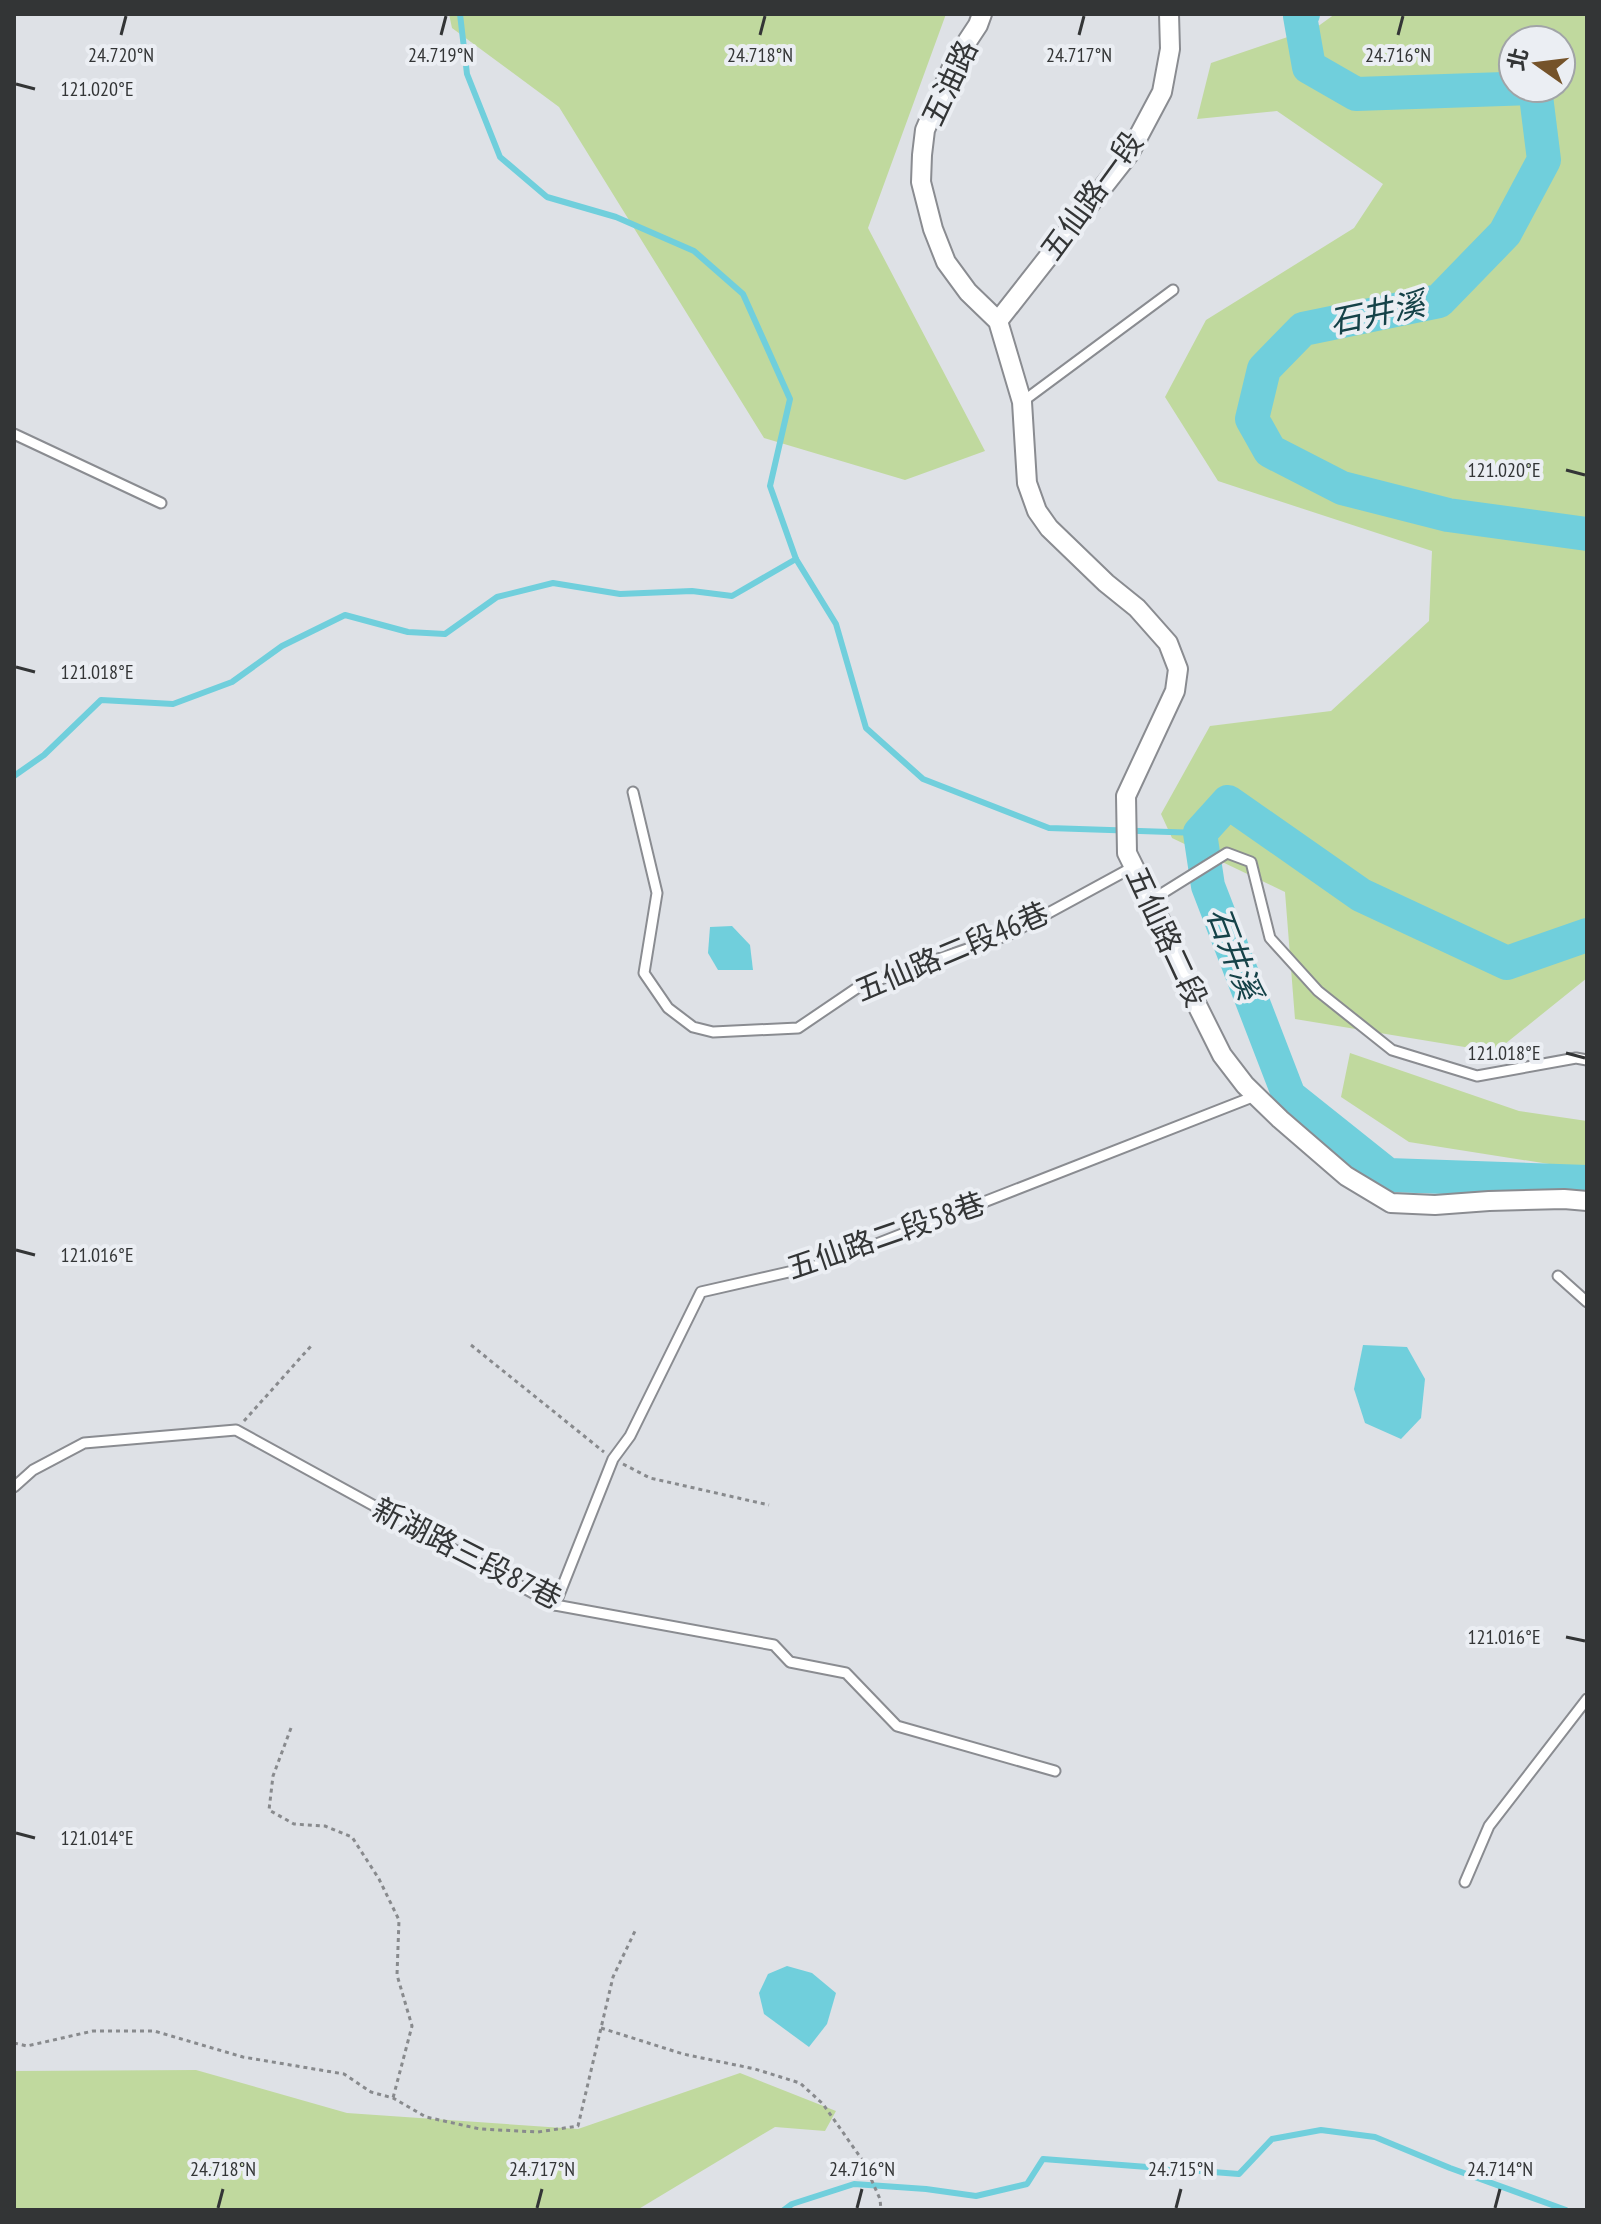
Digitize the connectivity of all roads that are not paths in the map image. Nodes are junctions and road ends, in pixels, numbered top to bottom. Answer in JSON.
{"nodes":[{"id":1,"x":982,"y":14,"type":"edge"},
{"id":2,"x":1169,"y":14,"type":"edge"},
{"id":3,"x":1173,"y":290,"type":"dead end"},
{"id":4,"x":998,"y":321,"type":"junction"},
{"id":5,"x":1022,"y":402,"type":"junction"},
{"id":6,"x":14,"y":434,"type":"edge"},
{"id":7,"x":161,"y":503,"type":"dead end"},
{"id":8,"x":633,"y":792,"type":"dead end"},
{"id":9,"x":1130,"y":860,"type":"junction"},
{"id":10,"x":1151,"y":901,"type":"junction"},
{"id":11,"x":1587,"y":1060,"type":"edge"},
{"id":12,"x":1255,"y":1096,"type":"junction"},
{"id":13,"x":1587,"y":1201,"type":"edge"},
{"id":14,"x":1558,"y":1276,"type":"dead end"},
{"id":15,"x":1587,"y":1302,"type":"edge"},
{"id":16,"x":14,"y":1487,"type":"edge"},
{"id":17,"x":555,"y":1605,"type":"junction"},
{"id":18,"x":1587,"y":1699,"type":"edge"},
{"id":19,"x":1055,"y":1771,"type":"dead end"},
{"id":20,"x":1465,"y":1882,"type":"dead end"}],
"edges":[{"from":1,"to":4,"type":"street","name":"五油路"},
{"from":2,"to":4,"type":"street","name":"五仙路一段"},
{"from":3,"to":5,"type":"lane"},
{"from":4,"to":5,"type":"street","name":"五仙路二段"},
{"from":5,"to":9,"type":"street","name":"五仙路二段"},
{"from":6,"to":7,"type":"lane"},
{"from":8,"to":9,"type":"lane","name":"五仙路二段46巷"},
{"from":9,"to":10,"type":"street","name":"五仙路二段"},
{"from":10,"to":11,"type":"lane"},
{"from":10,"to":12,"type":"street","name":"五仙路二段"},
{"from":12,"to":13,"type":"street","name":"五仙路二段"},
{"from":12,"to":17,"type":"lane","name":"五仙路二段58巷"},
{"from":14,"to":15,"type":"lane"},
{"from":16,"to":17,"type":"lane","name":"新湖路三段87巷"},
{"from":17,"to":19,"type":"lane","name":"新湖路三段87巷"},
{"from":18,"to":20,"type":"lane"}]}
